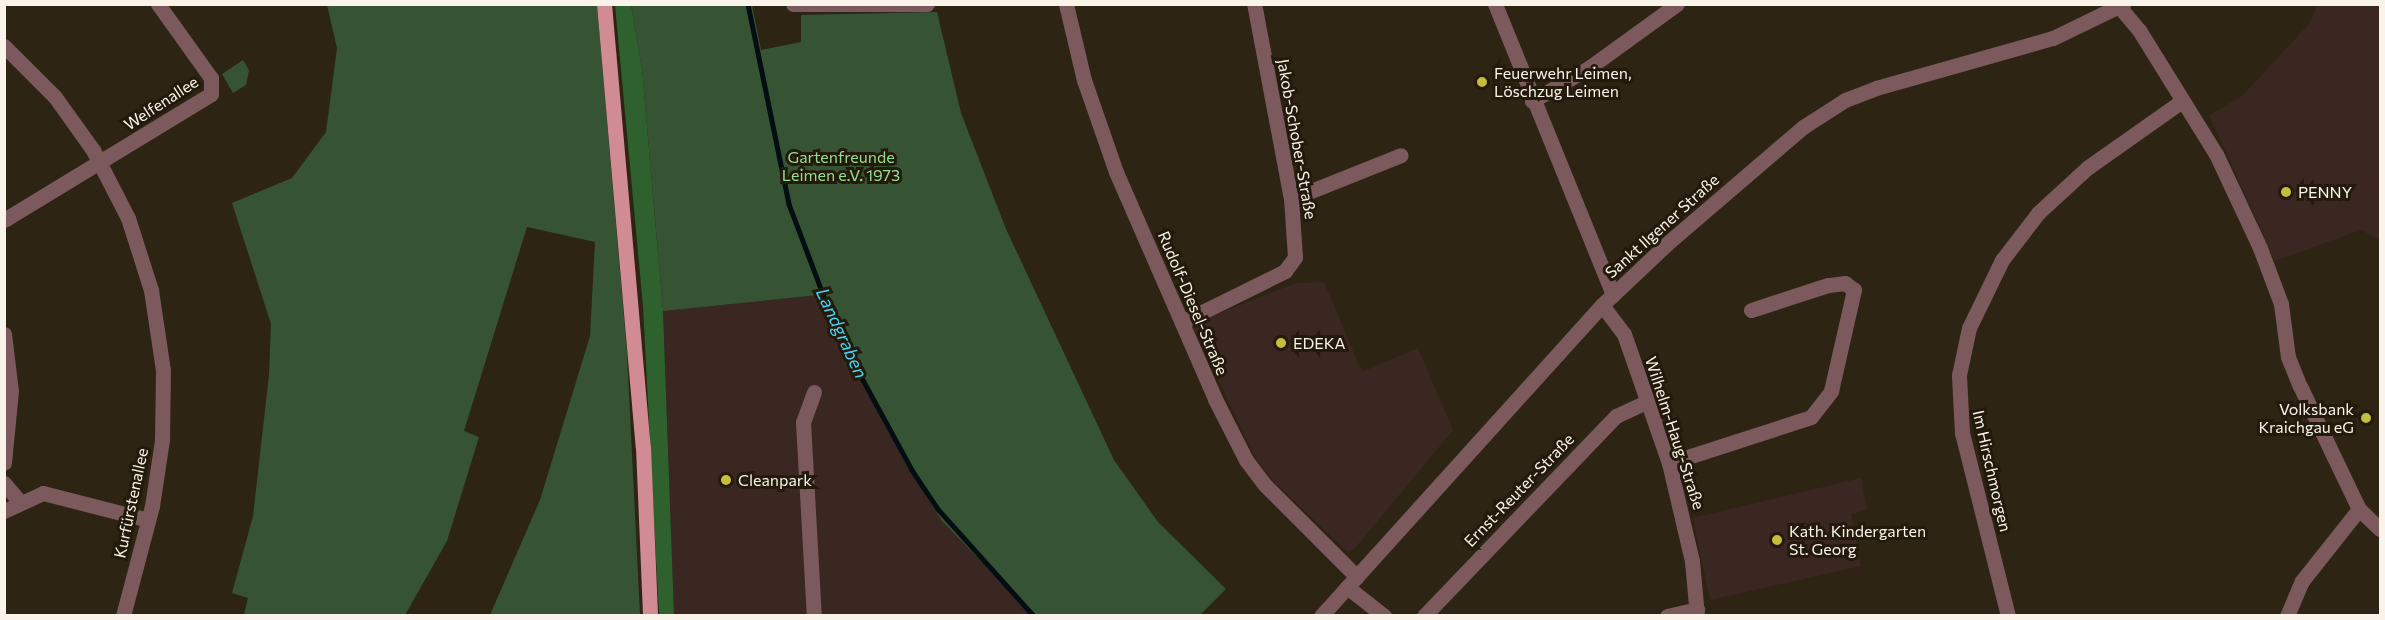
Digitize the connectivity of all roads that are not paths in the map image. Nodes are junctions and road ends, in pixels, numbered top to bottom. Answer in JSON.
{"nodes":[{"id":1,"x":158,"y":4,"type":"edge"},
{"id":2,"x":604,"y":4,"type":"edge"},
{"id":3,"x":927,"y":4,"type":"edge"},
{"id":4,"x":1066,"y":4,"type":"edge"},
{"id":5,"x":1254,"y":4,"type":"edge"},
{"id":6,"x":1495,"y":4,"type":"edge"},
{"id":7,"x":1677,"y":4,"type":"edge"},
{"id":8,"x":793,"y":5,"type":"edge"},
{"id":9,"x":2120,"y":5,"type":"edge"},
{"id":10,"x":4,"y":46,"type":"edge"},
{"id":11,"x":1532,"y":101,"type":"junction"},
{"id":12,"x":2182,"y":101,"type":"junction"},
{"id":13,"x":1401,"y":155,"type":"dead end"},
{"id":14,"x":101,"y":163,"type":"junction"},
{"id":15,"x":1291,"y":199,"type":"junction"},
{"id":16,"x":4,"y":220,"type":"edge"},
{"id":17,"x":1608,"y":300,"type":"junction"},
{"id":18,"x":1751,"y":310,"type":"dead end"},
{"id":19,"x":1182,"y":322,"type":"junction"},
{"id":20,"x":4,"y":334,"type":"edge"},
{"id":21,"x":814,"y":392,"type":"dead end"},
{"id":22,"x":1648,"y":401,"type":"junction"},
{"id":23,"x":4,"y":463,"type":"edge"},
{"id":24,"x":1669,"y":463,"type":"junction"},
{"id":25,"x":4,"y":483,"type":"edge"},
{"id":26,"x":20,"y":502,"type":"junction"},
{"id":27,"x":2359,"y":509,"type":"junction"},
{"id":28,"x":4,"y":511,"type":"edge"},
{"id":29,"x":148,"y":520,"type":"junction"},
{"id":30,"x":2380,"y":529,"type":"edge"},
{"id":31,"x":1352,"y":582,"type":"junction"},
{"id":32,"x":1697,"y":612,"type":"edge"},
{"id":33,"x":123,"y":615,"type":"edge"},
{"id":34,"x":650,"y":615,"type":"edge"},
{"id":35,"x":814,"y":615,"type":"edge"},
{"id":36,"x":1321,"y":615,"type":"edge"},
{"id":37,"x":1384,"y":615,"type":"edge"},
{"id":38,"x":1424,"y":615,"type":"edge"},
{"id":39,"x":1667,"y":615,"type":"edge"},
{"id":40,"x":2008,"y":615,"type":"edge"},
{"id":41,"x":2287,"y":615,"type":"edge"}],
"edges":[{"from":1,"to":14,"type":"street","name":"Welfenallee"},
{"from":2,"to":34,"type":"main road"},
{"from":3,"to":8,"type":"street"},
{"from":4,"to":19,"type":"street","name":"Rudolf-Diesel-Straße"},
{"from":5,"to":15,"type":"street","name":"Jakob-Schober-Straße"},
{"from":6,"to":11,"type":"street","name":"Wilhelm-Haug-Straße"},
{"from":7,"to":11,"type":"street"},
{"from":9,"to":12,"type":"street"},
{"from":9,"to":17,"type":"street","name":"Sankt Ilgener Straße"},
{"from":10,"to":14,"type":"street","name":"Kurfürstenallee"},
{"from":11,"to":17,"type":"street","name":"Wilhelm-Haug-Straße"},
{"from":12,"to":27,"type":"street"},
{"from":12,"to":40,"type":"street","name":"Im Hirschmorgen"},
{"from":13,"to":15,"type":"street"},
{"from":14,"to":16,"type":"street"},
{"from":14,"to":29,"type":"street","name":"Kurfürstenallee"},
{"from":15,"to":19,"type":"street","name":"Jakob-Schober-Straße"},
{"from":17,"to":22,"type":"street","name":"Wilhelm-Haug-Straße"},
{"from":17,"to":31,"type":"street","name":"Sankt Ilgener Straße"},
{"from":18,"to":24,"type":"street"},
{"from":19,"to":31,"type":"street","name":"Rudolf-Diesel-Straße"},
{"from":20,"to":23,"type":"street"},
{"from":21,"to":35,"type":"street"},
{"from":22,"to":24,"type":"street","name":"Wilhelm-Haug-Straße"},
{"from":22,"to":38,"type":"street","name":"Ernst-Reuter-Straße"},
{"from":24,"to":32,"type":"street","name":"Wilhelm-Haug-Straße"},
{"from":25,"to":26,"type":"street"},
{"from":26,"to":28,"type":"street"},
{"from":26,"to":29,"type":"street"},
{"from":27,"to":30,"type":"street"},
{"from":27,"to":41,"type":"street"},
{"from":29,"to":33,"type":"street","name":"Kurfürstenallee"},
{"from":31,"to":36,"type":"street","name":"Sankt Ilgener Straße"},
{"from":31,"to":37,"type":"street","name":"Rudolf-Diesel-Straße"},
{"from":32,"to":39,"type":"street"}]}
